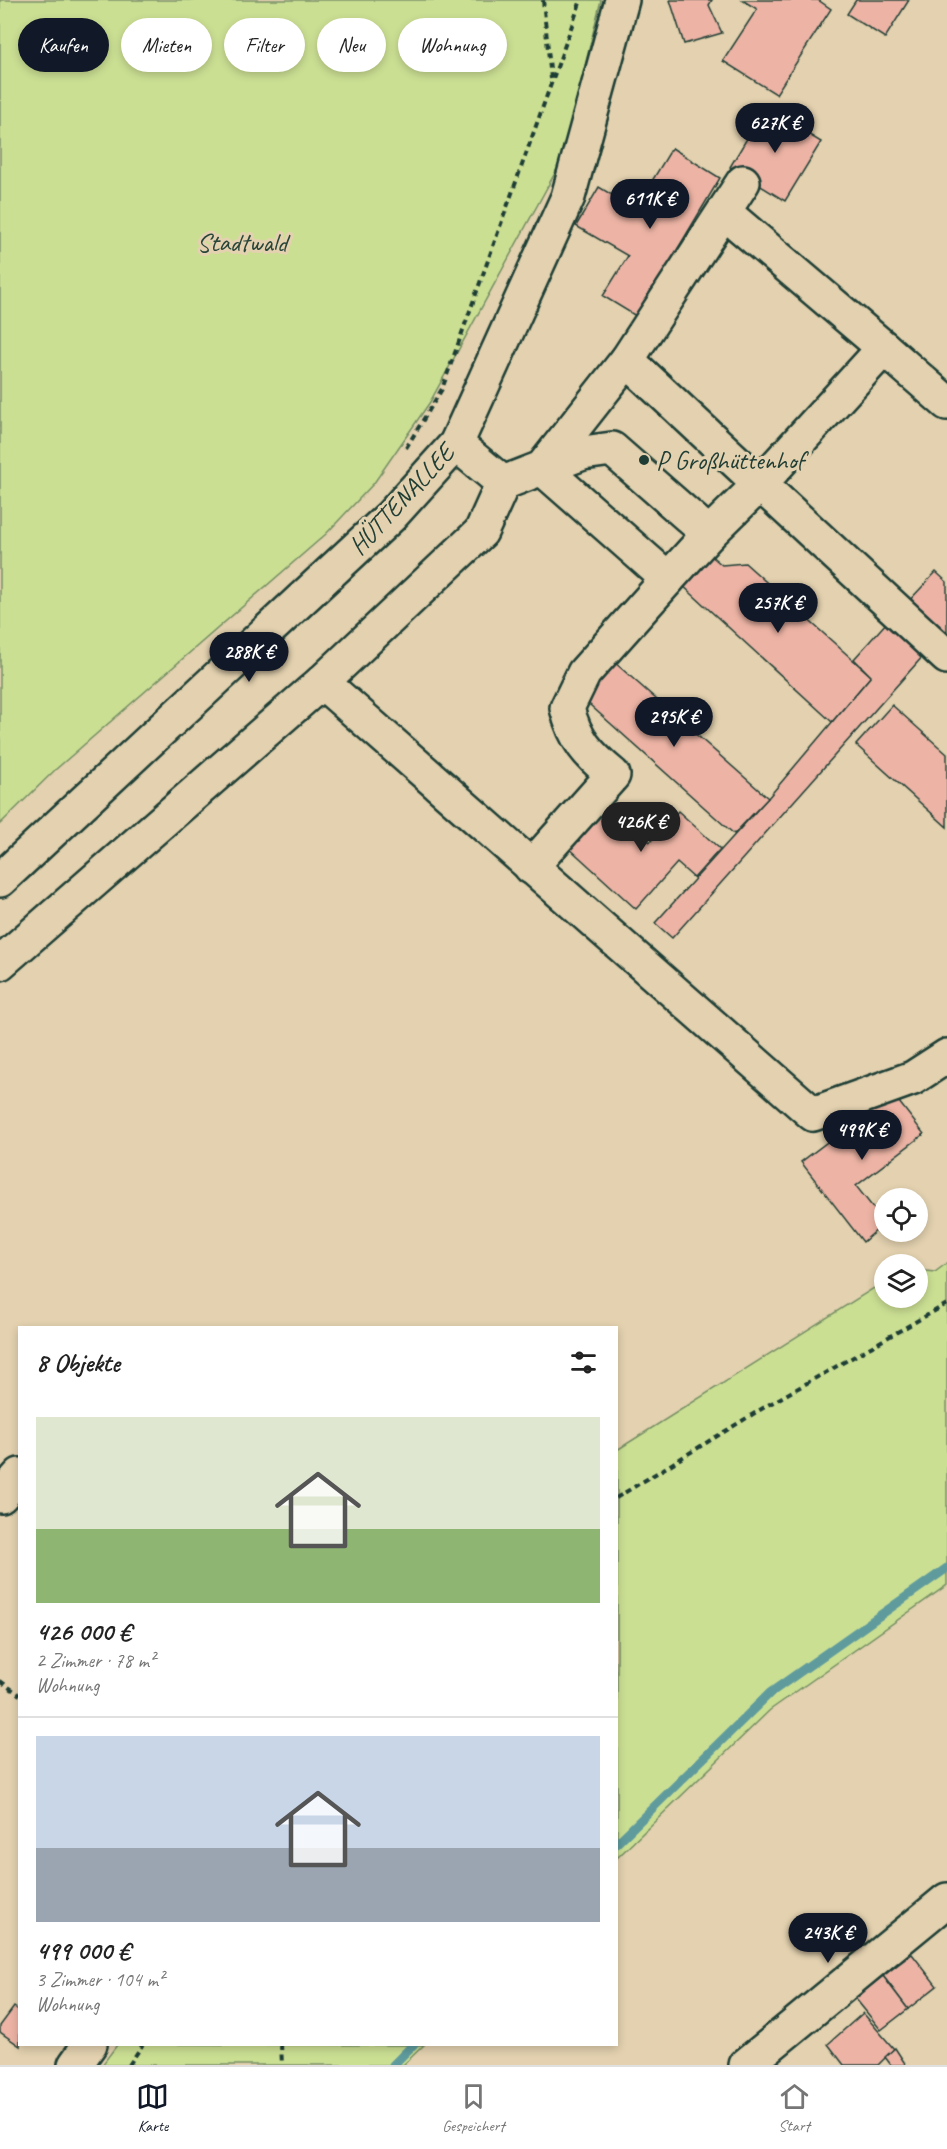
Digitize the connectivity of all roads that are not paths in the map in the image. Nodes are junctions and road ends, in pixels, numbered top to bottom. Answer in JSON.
{"nodes":[{"id":1,"x":622,"y":0,"type":"edge"},
{"id":2,"x":743,"y":182,"type":"dead end"},
{"id":3,"x":724,"y":212,"type":"junction"},
{"id":4,"x":884,"y":348,"type":"junction"},
{"id":5,"x":627,"y":360,"type":"junction"},
{"id":6,"x":947,"y":403,"type":"edge"},
{"id":7,"x":456,"y":444,"type":"junction"},
{"id":8,"x":542,"y":468,"type":"junction"},
{"id":9,"x":503,"y":483,"type":"junction"},
{"id":10,"x":760,"y":484,"type":"junction"},
{"id":11,"x":709,"y":534,"type":"junction"},
{"id":12,"x":668,"y":579,"type":"junction"},
{"id":13,"x":947,"y":657,"type":"edge"},
{"id":14,"x":322,"y":682,"type":"junction"},
{"id":15,"x":531,"y":867,"type":"junction"},
{"id":16,"x":0,"y":880,"type":"edge"},
{"id":17,"x":0,"y":963,"type":"edge"},
{"id":18,"x":947,"y":1056,"type":"edge"},
{"id":19,"x":947,"y":1900,"type":"edge"},
{"id":20,"x":89,"y":2046,"type":"edge"},
{"id":21,"x":75,"y":2065,"type":"edge"},
{"id":22,"x":746,"y":2065,"type":"edge"}],
"edges":[{"from":1,"to":7,"type":"street","name":"HÜTTENALLEE"},
{"from":2,"to":3,"type":"street"},
{"from":3,"to":4,"type":"street"},
{"from":3,"to":5,"type":"street"},
{"from":4,"to":6,"type":"street"},
{"from":4,"to":10,"type":"street"},
{"from":5,"to":8,"type":"street"},
{"from":5,"to":10,"type":"street"},
{"from":7,"to":9,"type":"street"},
{"from":7,"to":16,"type":"street","name":"HÜTTENALLEE"},
{"from":8,"to":9,"type":"street"},
{"from":8,"to":11,"type":"street"},
{"from":8,"to":12,"type":"street"},
{"from":9,"to":14,"type":"street"},
{"from":10,"to":11,"type":"street"},
{"from":10,"to":13,"type":"street"},
{"from":11,"to":12,"type":"street"},
{"from":12,"to":15,"type":"street"},
{"from":14,"to":15,"type":"street"},
{"from":14,"to":17,"type":"street"},
{"from":15,"to":18,"type":"street"},
{"from":19,"to":22,"type":"street"},
{"from":20,"to":21,"type":"street"}]}
